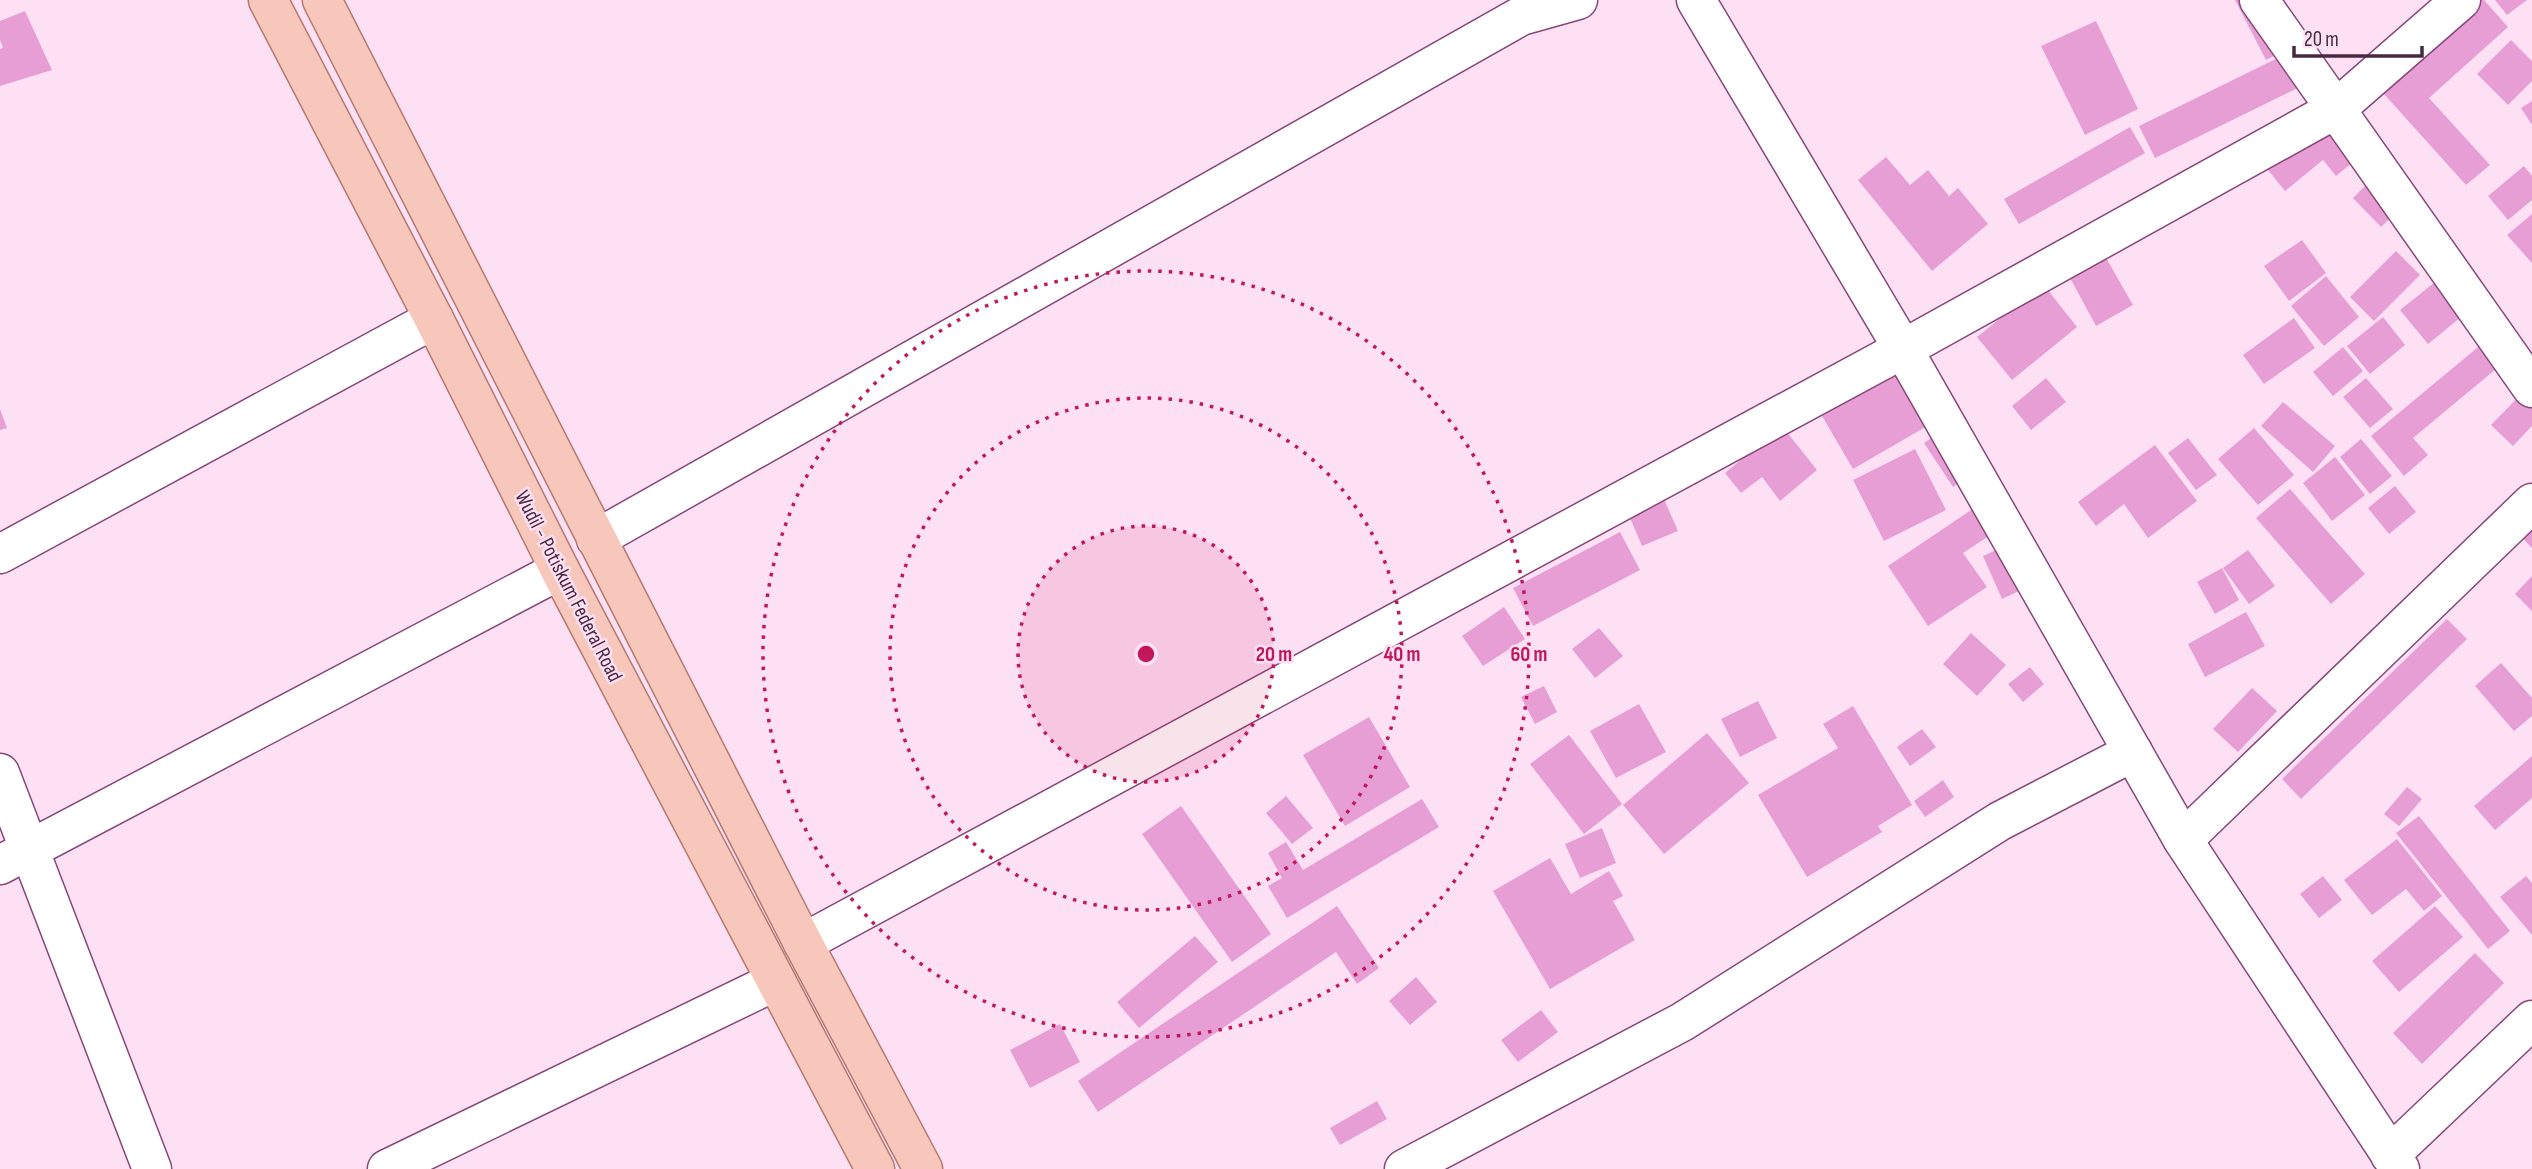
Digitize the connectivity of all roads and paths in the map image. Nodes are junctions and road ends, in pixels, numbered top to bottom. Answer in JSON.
{"nodes":[{"id":1,"x":268,"y":0,"type":"edge"},
{"id":2,"x":322,"y":0,"type":"edge"},
{"id":3,"x":1578,"y":0,"type":"edge"},
{"id":4,"x":1696,"y":0,"type":"edge"},
{"id":5,"x":2259,"y":0,"type":"edge"},
{"id":6,"x":2461,"y":0,"type":"edge"},
{"id":7,"x":1516,"y":8,"type":"edge"},
{"id":8,"x":2336,"y":109,"type":"junction"},
{"id":9,"x":434,"y":319,"type":"junction"},
{"id":10,"x":1903,"y":349,"type":"junction"},
{"id":11,"x":2532,"y":388,"type":"edge"},
{"id":12,"x":2532,"y":503,"type":"edge"},
{"id":13,"x":596,"y":539,"type":"junction"},
{"id":14,"x":0,"y":554,"type":"edge"},
{"id":15,"x":561,"y":570,"type":"junction"},
{"id":16,"x":2133,"y":752,"type":"junction"},
{"id":17,"x":0,"y":773,"type":"edge"},
{"id":18,"x":2183,"y":840,"type":"junction"},
{"id":19,"x":14,"y":857,"type":"edge"},
{"id":20,"x":803,"y":943,"type":"junction"},
{"id":21,"x":776,"y":981,"type":"junction"},
{"id":22,"x":2532,"y":1020,"type":"edge"},
{"id":23,"x":2395,"y":1162,"type":"edge"},
{"id":24,"x":152,"y":1169,"type":"edge"},
{"id":25,"x":387,"y":1169,"type":"edge"},
{"id":26,"x":875,"y":1169,"type":"edge"},
{"id":27,"x":923,"y":1169,"type":"edge"},
{"id":28,"x":1404,"y":1169,"type":"edge"}],
"edges":[{"from":1,"to":9,"type":"main road","name":"Wudil - Potiskum Federal Road"},
{"from":2,"to":13,"type":"main road"},
{"from":3,"to":7,"type":"street"},
{"from":4,"to":10,"type":"street"},
{"from":5,"to":8,"type":"street"},
{"from":6,"to":8,"type":"street"},
{"from":7,"to":13,"type":"street"},
{"from":8,"to":10,"type":"street"},
{"from":8,"to":11,"type":"street"},
{"from":9,"to":14,"type":"street"},
{"from":9,"to":15,"type":"main road","name":"Wudil - Potiskum Federal Road"},
{"from":10,"to":16,"type":"street"},
{"from":10,"to":20,"type":"street"},
{"from":12,"to":18,"type":"street"},
{"from":13,"to":20,"type":"main road"},
{"from":15,"to":19,"type":"street"},
{"from":15,"to":21,"type":"main road","name":"Wudil - Potiskum Federal Road"},
{"from":16,"to":18,"type":"street"},
{"from":16,"to":28,"type":"street"},
{"from":17,"to":19,"type":"street"},
{"from":18,"to":23,"type":"street"},
{"from":19,"to":24,"type":"street"},
{"from":20,"to":27,"type":"main road"},
{"from":21,"to":25,"type":"street"},
{"from":21,"to":26,"type":"main road","name":"Wudil - Potiskum Federal Road"},
{"from":22,"to":23,"type":"street"}]}
